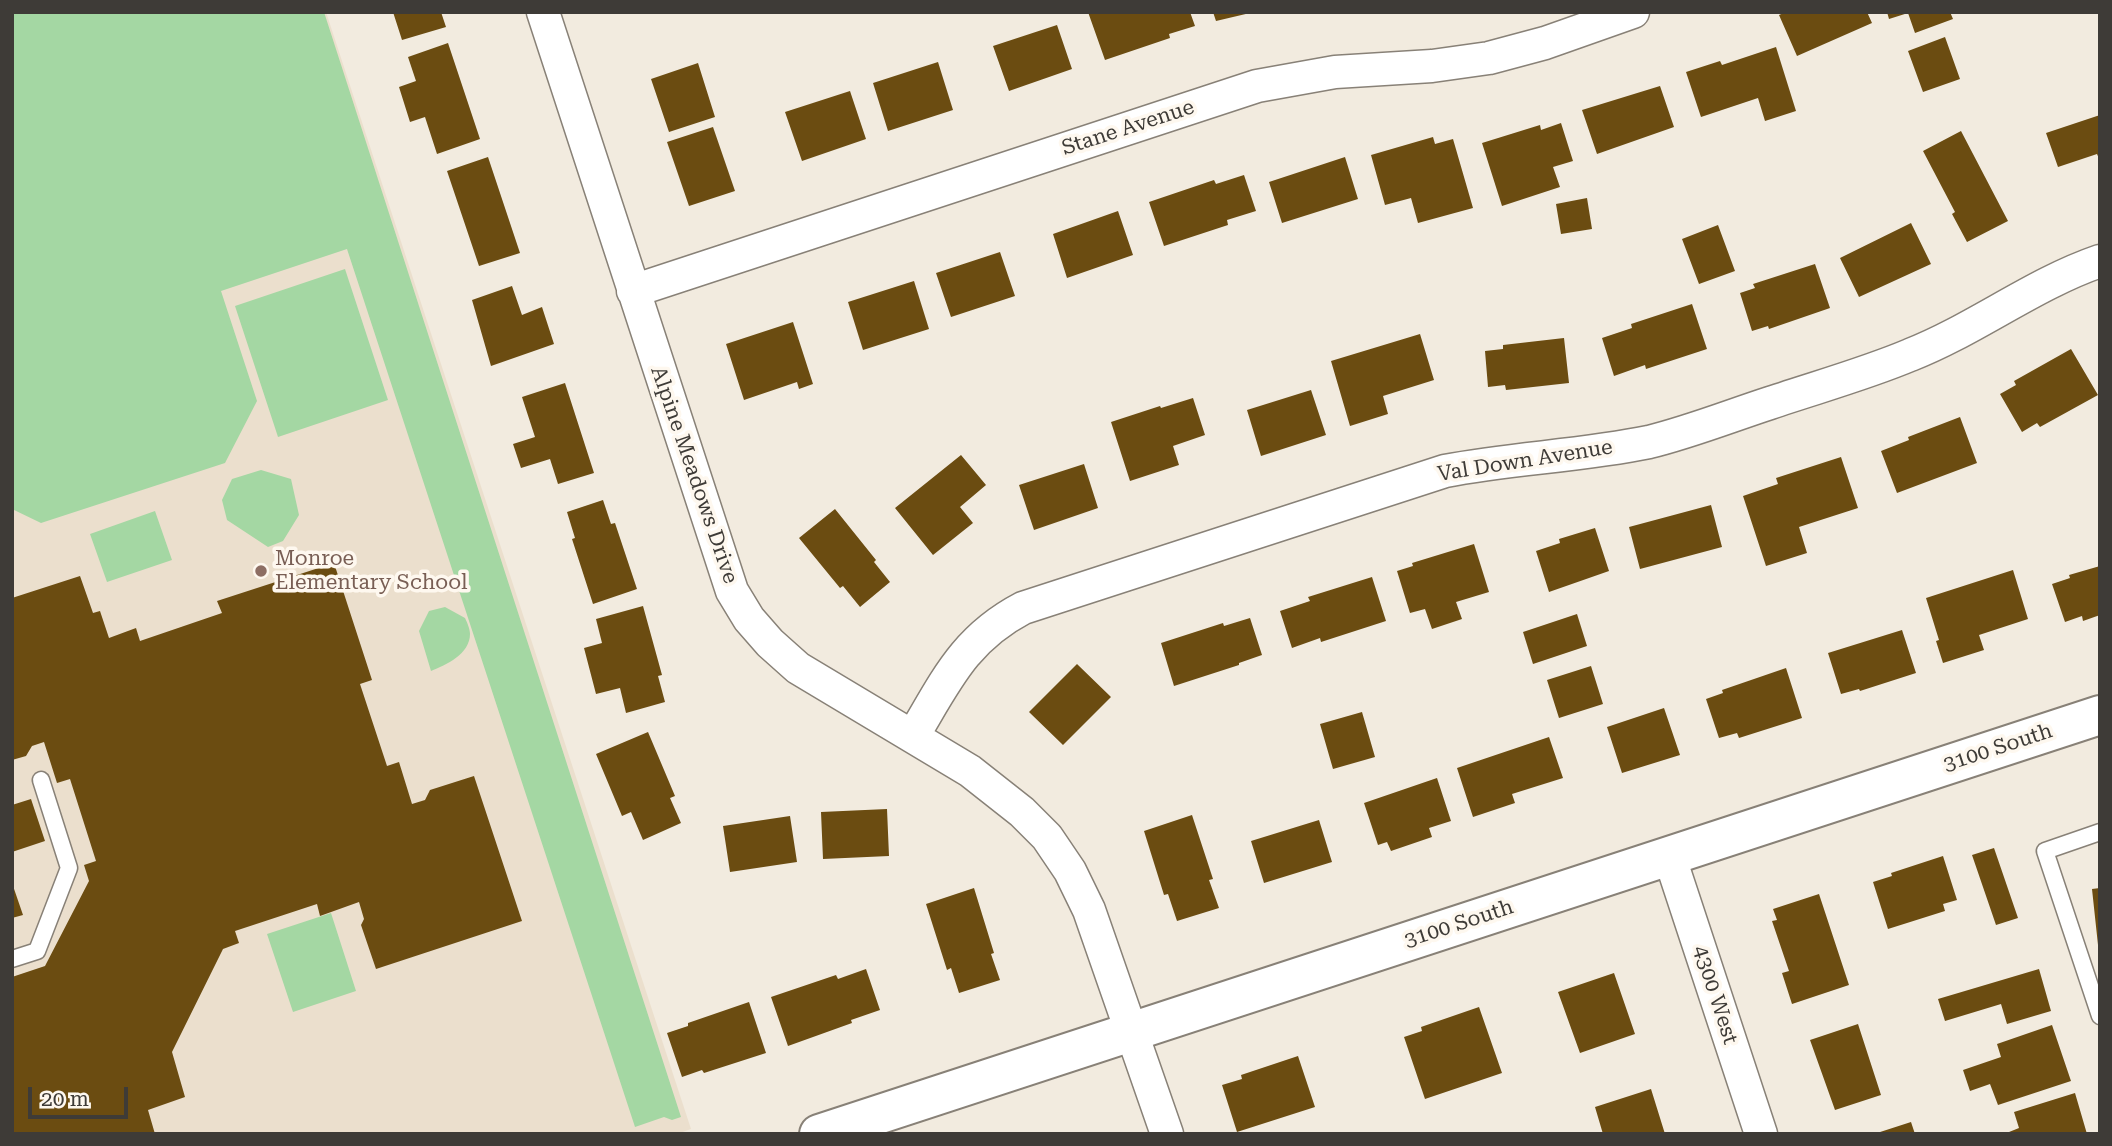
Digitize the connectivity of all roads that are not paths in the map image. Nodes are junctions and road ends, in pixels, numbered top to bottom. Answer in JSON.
{"nodes":[{"id":1,"x":542,"y":12,"type":"edge"},
{"id":2,"x":1633,"y":12,"type":"edge"},
{"id":3,"x":2100,"y":261,"type":"edge"},
{"id":4,"x":633,"y":291,"type":"junction"},
{"id":5,"x":2100,"y":715,"type":"edge"},
{"id":6,"x":913,"y":736,"type":"junction"},
{"id":7,"x":41,"y":780,"type":"dead end"},
{"id":8,"x":2100,"y":832,"type":"edge"},
{"id":9,"x":1669,"y":855,"type":"junction"},
{"id":10,"x":12,"y":959,"type":"edge"},
{"id":11,"x":2100,"y":1016,"type":"edge"},
{"id":12,"x":1130,"y":1032,"type":"junction"},
{"id":13,"x":819,"y":1134,"type":"edge"},
{"id":14,"x":1167,"y":1134,"type":"edge"},
{"id":15,"x":1760,"y":1134,"type":"edge"}],
"edges":[{"from":1,"to":4,"type":"street","name":"Alpine Meadows Drive"},
{"from":2,"to":4,"type":"street","name":"Stane Avenue"},
{"from":3,"to":6,"type":"street","name":"Val Down Avenue"},
{"from":4,"to":6,"type":"street","name":"Alpine Meadows Drive"},
{"from":5,"to":9,"type":"main road","name":"3100 South"},
{"from":6,"to":12,"type":"street","name":"Alpine Meadows Drive"},
{"from":7,"to":10,"type":"lane"},
{"from":8,"to":11,"type":"lane"},
{"from":9,"to":12,"type":"main road","name":"3100 South"},
{"from":9,"to":15,"type":"street","name":"4300 West"},
{"from":12,"to":13,"type":"main road","name":"3100 South"},
{"from":12,"to":14,"type":"street","name":"Alpine Meadows Drive"}]}
